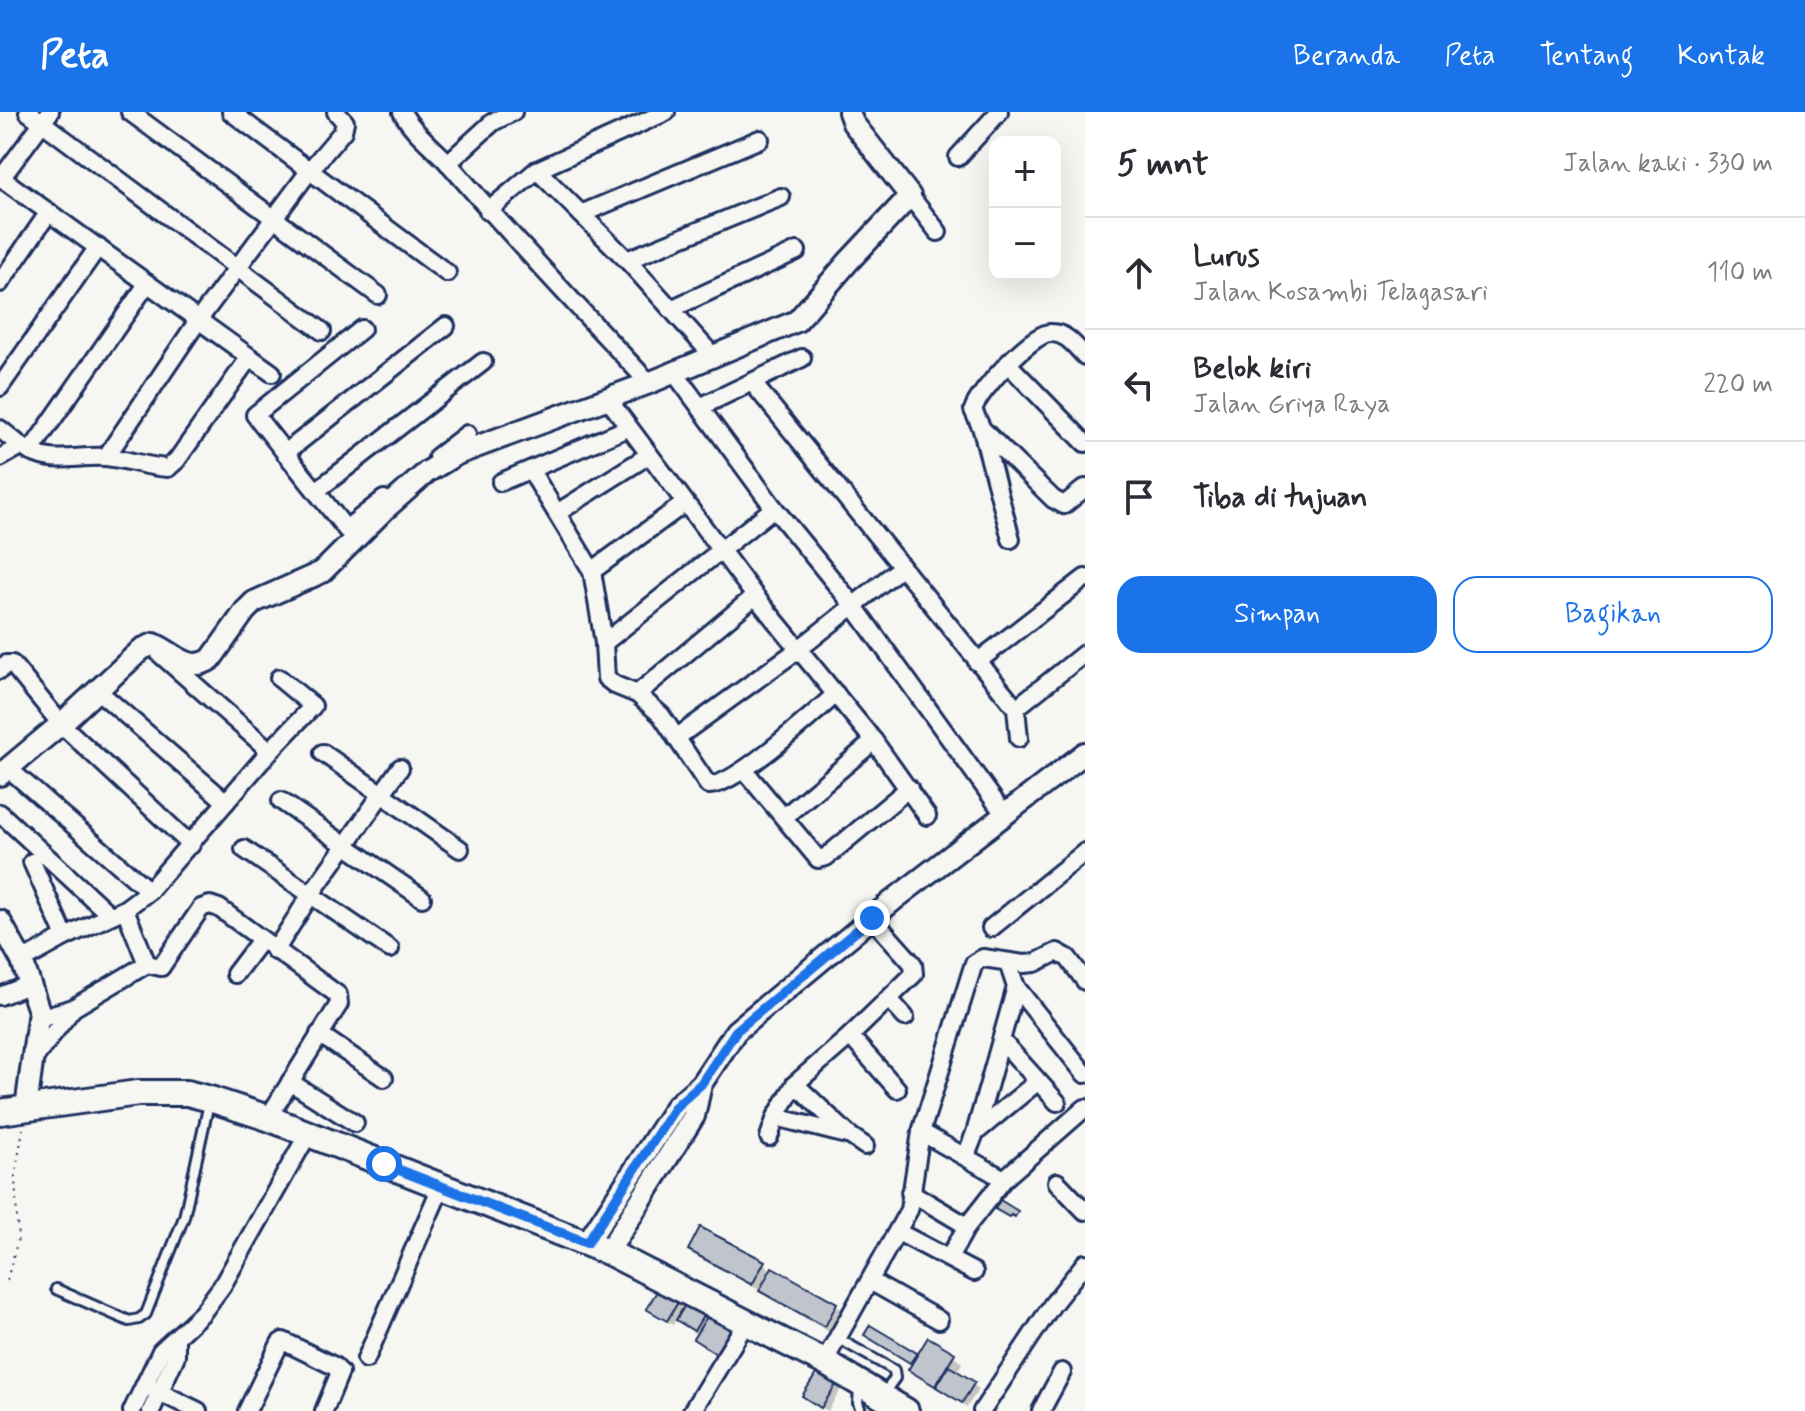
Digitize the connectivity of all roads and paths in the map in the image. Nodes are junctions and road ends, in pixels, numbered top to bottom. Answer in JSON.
{"nodes":[{"id":1,"x":28,"y":112,"type":"edge"},
{"id":2,"x":130,"y":112,"type":"edge"},
{"id":3,"x":231,"y":112,"type":"edge"},
{"id":4,"x":336,"y":112,"type":"edge"},
{"id":5,"x":513,"y":112,"type":"edge"},
{"id":6,"x":666,"y":112,"type":"edge"},
{"id":7,"x":849,"y":112,"type":"edge"},
{"id":8,"x":999,"y":112,"type":"edge"},
{"id":9,"x":410,"y":116,"type":"edge"},
{"id":10,"x":46,"y":117,"type":"edge"},
{"id":11,"x":760,"y":139,"type":"dead end"},
{"id":12,"x":958,"y":157,"type":"dead end"},
{"id":13,"x":448,"y":163,"type":"junction"},
{"id":14,"x":310,"y":170,"type":"junction"},
{"id":15,"x":537,"y":170,"type":"junction"},
{"id":16,"x":1,"y":179,"type":"edge"},
{"id":17,"x":910,"y":196,"type":"junction"},
{"id":18,"x":781,"y":197,"type":"dead end"},
{"id":19,"x":488,"y":211,"type":"junction"},
{"id":20,"x":49,"y":212,"type":"junction"},
{"id":21,"x":581,"y":214,"type":"junction"},
{"id":22,"x":273,"y":220,"type":"junction"},
{"id":23,"x":938,"y":232,"type":"dead end"},
{"id":24,"x":98,"y":247,"type":"junction"},
{"id":25,"x":797,"y":251,"type":"dead end"},
{"id":26,"x":627,"y":260,"type":"junction"},
{"id":27,"x":238,"y":269,"type":"junction"},
{"id":28,"x":447,"y":273,"type":"dead end"},
{"id":29,"x":0,"y":283,"type":"edge"},
{"id":30,"x":147,"y":284,"type":"junction"},
{"id":31,"x":378,"y":295,"type":"dead end"},
{"id":32,"x":671,"y":309,"type":"junction"},
{"id":33,"x":197,"y":322,"type":"junction"},
{"id":34,"x":446,"y":326,"type":"dead end"},
{"id":35,"x":362,"y":329,"type":"dead end"},
{"id":36,"x":322,"y":331,"type":"dead end"},
{"id":37,"x":713,"y":356,"type":"junction"},
{"id":38,"x":1085,"y":356,"type":"edge"},
{"id":39,"x":249,"y":358,"type":"junction"},
{"id":40,"x":802,"y":358,"type":"dead end"},
{"id":41,"x":483,"y":362,"type":"dead end"},
{"id":42,"x":1009,"y":365,"type":"junction"},
{"id":43,"x":674,"y":372,"type":"junction"},
{"id":44,"x":272,"y":373,"type":"dead end"},
{"id":45,"x":752,"y":382,"type":"junction"},
{"id":46,"x":649,"y":383,"type":"junction"},
{"id":47,"x":0,"y":387,"type":"edge"},
{"id":48,"x":608,"y":399,"type":"junction"},
{"id":49,"x":700,"y":407,"type":"junction"},
{"id":50,"x":628,"y":428,"type":"junction"},
{"id":51,"x":0,"y":429,"type":"edge"},
{"id":52,"x":982,"y":429,"type":"junction"},
{"id":53,"x":472,"y":440,"type":"junction"},
{"id":54,"x":1085,"y":443,"type":"edge"},
{"id":55,"x":25,"y":449,"type":"junction"},
{"id":56,"x":285,"y":453,"type":"junction"},
{"id":57,"x":649,"y":455,"type":"junction"},
{"id":58,"x":106,"y":457,"type":"junction"},
{"id":59,"x":0,"y":458,"type":"edge"},
{"id":60,"x":531,"y":471,"type":"junction"},
{"id":61,"x":501,"y":482,"type":"dead end"},
{"id":62,"x":1085,"y":488,"type":"edge"},
{"id":63,"x":316,"y":491,"type":"junction"},
{"id":64,"x":685,"y":503,"type":"junction"},
{"id":65,"x":774,"y":508,"type":"junction"},
{"id":66,"x":557,"y":513,"type":"junction"},
{"id":67,"x":351,"y":534,"type":"junction"},
{"id":68,"x":1011,"y":539,"type":"dead end"},
{"id":69,"x":722,"y":551,"type":"junction"},
{"id":70,"x":902,"y":567,"type":"junction"},
{"id":71,"x":592,"y":571,"type":"junction"},
{"id":72,"x":1085,"y":578,"type":"edge"},
{"id":73,"x":755,"y":596,"type":"junction"},
{"id":74,"x":853,"y":605,"type":"junction"},
{"id":75,"x":604,"y":643,"type":"junction"},
{"id":76,"x":149,"y":645,"type":"junction"},
{"id":77,"x":799,"y":649,"type":"junction"},
{"id":78,"x":1085,"y":653,"type":"edge"},
{"id":79,"x":977,"y":662,"type":"junction"},
{"id":80,"x":0,"y":670,"type":"edge"},
{"id":81,"x":279,"y":678,"type":"dead end"},
{"id":82,"x":97,"y":690,"type":"junction"},
{"id":83,"x":637,"y":694,"type":"junction"},
{"id":84,"x":836,"y":694,"type":"junction"},
{"id":85,"x":1016,"y":708,"type":"junction"},
{"id":86,"x":61,"y":724,"type":"junction"},
{"id":87,"x":676,"y":738,"type":"junction"},
{"id":88,"x":1019,"y":738,"type":"dead end"},
{"id":89,"x":874,"y":741,"type":"junction"},
{"id":90,"x":270,"y":751,"type":"junction"},
{"id":91,"x":323,"y":753,"type":"dead end"},
{"id":92,"x":1085,"y":753,"type":"edge"},
{"id":93,"x":400,"y":768,"type":"dead end"},
{"id":94,"x":744,"y":770,"type":"junction"},
{"id":95,"x":4,"y":772,"type":"edge"},
{"id":96,"x":909,"y":788,"type":"junction"},
{"id":97,"x":382,"y":794,"type":"junction"},
{"id":98,"x":281,"y":801,"type":"dead end"},
{"id":99,"x":226,"y":802,"type":"junction"},
{"id":100,"x":0,"y":813,"type":"edge"},
{"id":101,"x":1004,"y":814,"type":"junction"},
{"id":102,"x":927,"y":816,"type":"dead end"},
{"id":103,"x":784,"y":817,"type":"junction"},
{"id":104,"x":191,"y":845,"type":"junction"},
{"id":105,"x":346,"y":845,"type":"junction"},
{"id":106,"x":244,"y":849,"type":"dead end"},
{"id":107,"x":460,"y":849,"type":"dead end"},
{"id":108,"x":1085,"y":852,"type":"edge"},
{"id":109,"x":32,"y":862,"type":"dead end"},
{"id":110,"x":149,"y":891,"type":"junction"},
{"id":111,"x":311,"y":894,"type":"junction"},
{"id":112,"x":422,"y":898,"type":"dead end"},
{"id":113,"x":118,"y":912,"type":"junction"},
{"id":114,"x":876,"y":915,"type":"junction"},
{"id":115,"x":0,"y":921,"type":"edge"},
{"id":116,"x":991,"y":928,"type":"dead end"},
{"id":117,"x":65,"y":937,"type":"junction"},
{"id":118,"x":260,"y":941,"type":"junction"},
{"id":119,"x":390,"y":949,"type":"dead end"},
{"id":120,"x":275,"y":951,"type":"junction"},
{"id":121,"x":22,"y":961,"type":"junction"},
{"id":122,"x":1008,"y":963,"type":"junction"},
{"id":123,"x":147,"y":964,"type":"junction"},
{"id":124,"x":235,"y":974,"type":"dead end"},
{"id":125,"x":1085,"y":981,"type":"edge"},
{"id":126,"x":31,"y":984,"type":"junction"},
{"id":127,"x":1016,"y":987,"type":"junction"},
{"id":128,"x":0,"y":996,"type":"edge"},
{"id":129,"x":889,"y":999,"type":"junction"},
{"id":130,"x":73,"y":1008,"type":"junction"},
{"id":131,"x":905,"y":1017,"type":"dead end"},
{"id":132,"x":39,"y":1018,"type":"junction"},
{"id":133,"x":319,"y":1034,"type":"junction"},
{"id":134,"x":850,"y":1036,"type":"junction"},
{"id":135,"x":1002,"y":1041,"type":"junction"},
{"id":136,"x":31,"y":1062,"type":"junction"},
{"id":137,"x":1085,"y":1074,"type":"edge"},
{"id":138,"x":384,"y":1078,"type":"dead end"},
{"id":139,"x":290,"y":1082,"type":"junction"},
{"id":140,"x":1037,"y":1082,"type":"junction"},
{"id":141,"x":701,"y":1084,"type":"junction"},
{"id":142,"x":795,"y":1084,"type":"junction"},
{"id":143,"x":897,"y":1089,"type":"dead end"},
{"id":144,"x":210,"y":1099,"type":"junction"},
{"id":145,"x":1057,"y":1102,"type":"dead end"},
{"id":146,"x":26,"y":1108,"type":"junction"},
{"id":147,"x":1085,"y":1108,"type":"edge"},
{"id":148,"x":0,"y":1112,"type":"edge"},
{"id":149,"x":776,"y":1117,"type":"junction"},
{"id":150,"x":268,"y":1118,"type":"junction"},
{"id":151,"x":355,"y":1123,"type":"dead end"},
{"id":152,"x":921,"y":1132,"type":"junction"},
{"id":153,"x":975,"y":1133,"type":"junction"},
{"id":154,"x":308,"y":1134,"type":"junction"},
{"id":155,"x":849,"y":1135,"type":"junction"},
{"id":156,"x":769,"y":1137,"type":"dead end"},
{"id":157,"x":865,"y":1146,"type":"dead end"},
{"id":158,"x":966,"y":1156,"type":"junction"},
{"id":159,"x":1004,"y":1179,"type":"junction"},
{"id":160,"x":1057,"y":1182,"type":"dead end"},
{"id":161,"x":441,"y":1187,"type":"junction"},
{"id":162,"x":910,"y":1192,"type":"junction"},
{"id":163,"x":1081,"y":1202,"type":"edge"},
{"id":164,"x":967,"y":1226,"type":"junction"},
{"id":165,"x":898,"y":1232,"type":"junction"},
{"id":166,"x":605,"y":1242,"type":"junction"},
{"id":167,"x":949,"y":1258,"type":"junction"},
{"id":168,"x":1085,"y":1263,"type":"edge"},
{"id":169,"x":974,"y":1272,"type":"dead end"},
{"id":170,"x":7,"y":1280,"type":"dead end"},
{"id":171,"x":870,"y":1281,"type":"junction"},
{"id":172,"x":56,"y":1289,"type":"dead end"},
{"id":173,"x":939,"y":1320,"type":"dead end"},
{"id":174,"x":747,"y":1321,"type":"junction"},
{"id":175,"x":837,"y":1338,"type":"junction"},
{"id":176,"x":366,"y":1359,"type":"dead end"},
{"id":177,"x":824,"y":1362,"type":"junction"},
{"id":178,"x":1062,"y":1372,"type":"dead end"},
{"id":179,"x":860,"y":1384,"type":"junction"},
{"id":180,"x":882,"y":1397,"type":"junction"},
{"id":181,"x":149,"y":1402,"type":"edge"},
{"id":182,"x":198,"y":1411,"type":"edge"},
{"id":183,"x":247,"y":1411,"type":"edge"},
{"id":184,"x":324,"y":1411,"type":"edge"},
{"id":185,"x":692,"y":1411,"type":"edge"},
{"id":186,"x":861,"y":1411,"type":"edge"},
{"id":187,"x":906,"y":1411,"type":"edge"},
{"id":188,"x":982,"y":1411,"type":"edge"},
{"id":189,"x":1041,"y":1411,"type":"edge"}],
"edges":[{"from":1,"to":10,"type":"street"},
{"from":2,"to":22,"type":"street"},
{"from":3,"to":14,"type":"street"},
{"from":4,"to":14,"type":"street"},
{"from":5,"to":13,"type":"street"},
{"from":6,"to":15,"type":"street"},
{"from":7,"to":17,"type":"street"},
{"from":8,"to":12,"type":"street"},
{"from":9,"to":13,"type":"street"},
{"from":10,"to":16,"type":"street"},
{"from":10,"to":27,"type":"street"},
{"from":11,"to":21,"type":"street"},
{"from":13,"to":19,"type":"street"},
{"from":14,"to":22,"type":"street"},
{"from":14,"to":28,"type":"street"},
{"from":15,"to":19,"type":"street"},
{"from":15,"to":21,"type":"street"},
{"from":16,"to":20,"type":"street"},
{"from":17,"to":23,"type":"street"},
{"from":17,"to":37,"type":"street"},
{"from":18,"to":26,"type":"street"},
{"from":19,"to":46,"type":"street"},
{"from":20,"to":24,"type":"street"},
{"from":20,"to":29,"type":"street"},
{"from":21,"to":26,"type":"street"},
{"from":22,"to":27,"type":"street"},
{"from":22,"to":31,"type":"street"},
{"from":24,"to":30,"type":"street"},
{"from":24,"to":47,"type":"street"},
{"from":25,"to":32,"type":"street"},
{"from":26,"to":32,"type":"street"},
{"from":27,"to":33,"type":"street"},
{"from":27,"to":36,"type":"street"},
{"from":30,"to":33,"type":"street"},
{"from":30,"to":55,"type":"street"},
{"from":32,"to":37,"type":"street"},
{"from":33,"to":39,"type":"street"},
{"from":33,"to":58,"type":"street"},
{"from":34,"to":56,"type":"street"},
{"from":35,"to":56,"type":"street"},
{"from":37,"to":43,"type":"street"},
{"from":38,"to":42,"type":"street"},
{"from":39,"to":44,"type":"street"},
{"from":39,"to":58,"type":"street"},
{"from":40,"to":45,"type":"street"},
{"from":41,"to":63,"type":"street"},
{"from":42,"to":52,"type":"street"},
{"from":42,"to":54,"type":"street"},
{"from":43,"to":46,"type":"street"},
{"from":43,"to":49,"type":"street"},
{"from":45,"to":49,"type":"street"},
{"from":45,"to":70,"type":"street"},
{"from":46,"to":48,"type":"street"},
{"from":48,"to":50,"type":"street"},
{"from":48,"to":53,"type":"street"},
{"from":49,"to":65,"type":"street"},
{"from":50,"to":57,"type":"street"},
{"from":50,"to":60,"type":"street"},
{"from":51,"to":55,"type":"street"},
{"from":52,"to":62,"type":"street"},
{"from":52,"to":68,"type":"street"},
{"from":53,"to":67,"type":"street"},
{"from":53,"to":67,"type":"street"},
{"from":55,"to":58,"type":"street"},
{"from":55,"to":59,"type":"street"},
{"from":56,"to":63,"type":"street"},
{"from":57,"to":64,"type":"street"},
{"from":57,"to":66,"type":"street"},
{"from":60,"to":61,"type":"street"},
{"from":60,"to":66,"type":"street"},
{"from":63,"to":67,"type":"street"},
{"from":64,"to":69,"type":"street"},
{"from":64,"to":71,"type":"street"},
{"from":65,"to":69,"type":"street"},
{"from":65,"to":74,"type":"street"},
{"from":66,"to":71,"type":"street"},
{"from":67,"to":76,"type":"street"},
{"from":69,"to":73,"type":"street"},
{"from":69,"to":75,"type":"street"},
{"from":70,"to":74,"type":"street"},
{"from":70,"to":79,"type":"street"},
{"from":71,"to":75,"type":"street"},
{"from":72,"to":79,"type":"street"},
{"from":73,"to":77,"type":"street"},
{"from":73,"to":83,"type":"street"},
{"from":74,"to":77,"type":"street"},
{"from":74,"to":101,"type":"street"},
{"from":75,"to":83,"type":"street"},
{"from":76,"to":82,"type":"street"},
{"from":76,"to":90,"type":"street"},
{"from":77,"to":84,"type":"street"},
{"from":77,"to":87,"type":"street"},
{"from":78,"to":85,"type":"street"},
{"from":79,"to":85,"type":"street"},
{"from":80,"to":86,"type":"street"},
{"from":81,"to":90,"type":"street"},
{"from":82,"to":86,"type":"street"},
{"from":82,"to":99,"type":"street"},
{"from":83,"to":87,"type":"street"},
{"from":84,"to":89,"type":"street"},
{"from":84,"to":94,"type":"street"},
{"from":85,"to":88,"type":"street"},
{"from":86,"to":95,"type":"street"},
{"from":86,"to":104,"type":"street"},
{"from":87,"to":94,"type":"street"},
{"from":89,"to":96,"type":"street"},
{"from":89,"to":103,"type":"street"},
{"from":90,"to":99,"type":"street"},
{"from":91,"to":97,"type":"street"},
{"from":92,"to":101,"type":"street"},
{"from":93,"to":97,"type":"street"},
{"from":94,"to":103,"type":"street"},
{"from":95,"to":110,"type":"street"},
{"from":96,"to":102,"type":"street"},
{"from":96,"to":103,"type":"street"},
{"from":97,"to":105,"type":"street"},
{"from":97,"to":107,"type":"street"},
{"from":98,"to":105,"type":"street"},
{"from":99,"to":104,"type":"street"},
{"from":100,"to":113,"type":"street"},
{"from":101,"to":114,"type":"street"},
{"from":104,"to":110,"type":"street"},
{"from":105,"to":111,"type":"street"},
{"from":105,"to":112,"type":"street"},
{"from":106,"to":111,"type":"street"},
{"from":108,"to":116,"type":"street"},
{"from":109,"to":117,"type":"street"},
{"from":110,"to":113,"type":"street"},
{"from":111,"to":119,"type":"street"},
{"from":111,"to":120,"type":"street"},
{"from":113,"to":117,"type":"street"},
{"from":113,"to":123,"type":"street"},
{"from":114,"to":129,"type":"street"},
{"from":114,"to":141,"type":"street"},
{"from":115,"to":121,"type":"street"},
{"from":117,"to":121,"type":"street"},
{"from":118,"to":120,"type":"street"},
{"from":118,"to":123,"type":"street"},
{"from":118,"to":124,"type":"street"},
{"from":120,"to":133,"type":"street"},
{"from":121,"to":126,"type":"street"},
{"from":122,"to":125,"type":"street"},
{"from":122,"to":127,"type":"street"},
{"from":122,"to":152,"type":"street"},
{"from":123,"to":130,"type":"street"},
{"from":126,"to":128,"type":"street"},
{"from":126,"to":132,"type":"street"},
{"from":127,"to":135,"type":"street"},
{"from":127,"to":137,"type":"street"},
{"from":129,"to":131,"type":"street"},
{"from":129,"to":134,"type":"street"},
{"from":130,"to":132,"type":"street"},
{"from":130,"to":136,"type":"street"},
{"from":132,"to":136,"type":"street"},
{"from":133,"to":138,"type":"street"},
{"from":133,"to":139,"type":"street"},
{"from":134,"to":142,"type":"street"},
{"from":134,"to":143,"type":"street"},
{"from":135,"to":140,"type":"street"},
{"from":135,"to":153,"type":"street"},
{"from":136,"to":146,"type":"street"},
{"from":139,"to":150,"type":"street"},
{"from":139,"to":151,"type":"street"},
{"from":140,"to":145,"type":"street"},
{"from":140,"to":153,"type":"street"},
{"from":141,"to":166,"type":"street"},
{"from":141,"to":166,"type":"street"},
{"from":142,"to":149,"type":"street"},
{"from":142,"to":155,"type":"street"},
{"from":144,"to":146,"type":"main road"},
{"from":144,"to":150,"type":"main road"},
{"from":144,"to":172,"type":"lane"},
{"from":146,"to":148,"type":"main road"},
{"from":146,"to":170,"type":"path"},
{"from":147,"to":159,"type":"street"},
{"from":149,"to":155,"type":"street"},
{"from":149,"to":156,"type":"street"},
{"from":150,"to":154,"type":"main road"},
{"from":152,"to":158,"type":"street"},
{"from":152,"to":162,"type":"street"},
{"from":153,"to":158,"type":"street"},
{"from":154,"to":161,"type":"main road"},
{"from":154,"to":181,"type":"street"},
{"from":155,"to":157,"type":"street"},
{"from":158,"to":159,"type":"street"},
{"from":159,"to":164,"type":"street"},
{"from":160,"to":163,"type":"street"},
{"from":161,"to":166,"type":"main road"},
{"from":161,"to":176,"type":"street"},
{"from":162,"to":164,"type":"street"},
{"from":162,"to":165,"type":"street"},
{"from":164,"to":167,"type":"street"},
{"from":165,"to":167,"type":"street"},
{"from":165,"to":171,"type":"street"},
{"from":166,"to":174,"type":"main road"},
{"from":167,"to":169,"type":"street"},
{"from":168,"to":188,"type":"street"},
{"from":171,"to":173,"type":"street"},
{"from":171,"to":175,"type":"street"},
{"from":174,"to":177,"type":"main road"},
{"from":174,"to":185,"type":"street"},
{"from":175,"to":177,"type":"street"},
{"from":175,"to":180,"type":"lane"},
{"from":177,"to":179,"type":"main road"},
{"from":178,"to":189,"type":"street"},
{"from":179,"to":180,"type":"main road"},
{"from":179,"to":186,"type":"lane"},
{"from":180,"to":187,"type":"main road"},
{"from":181,"to":182,"type":"street"},
{"from":183,"to":184,"type":"street"}]}
